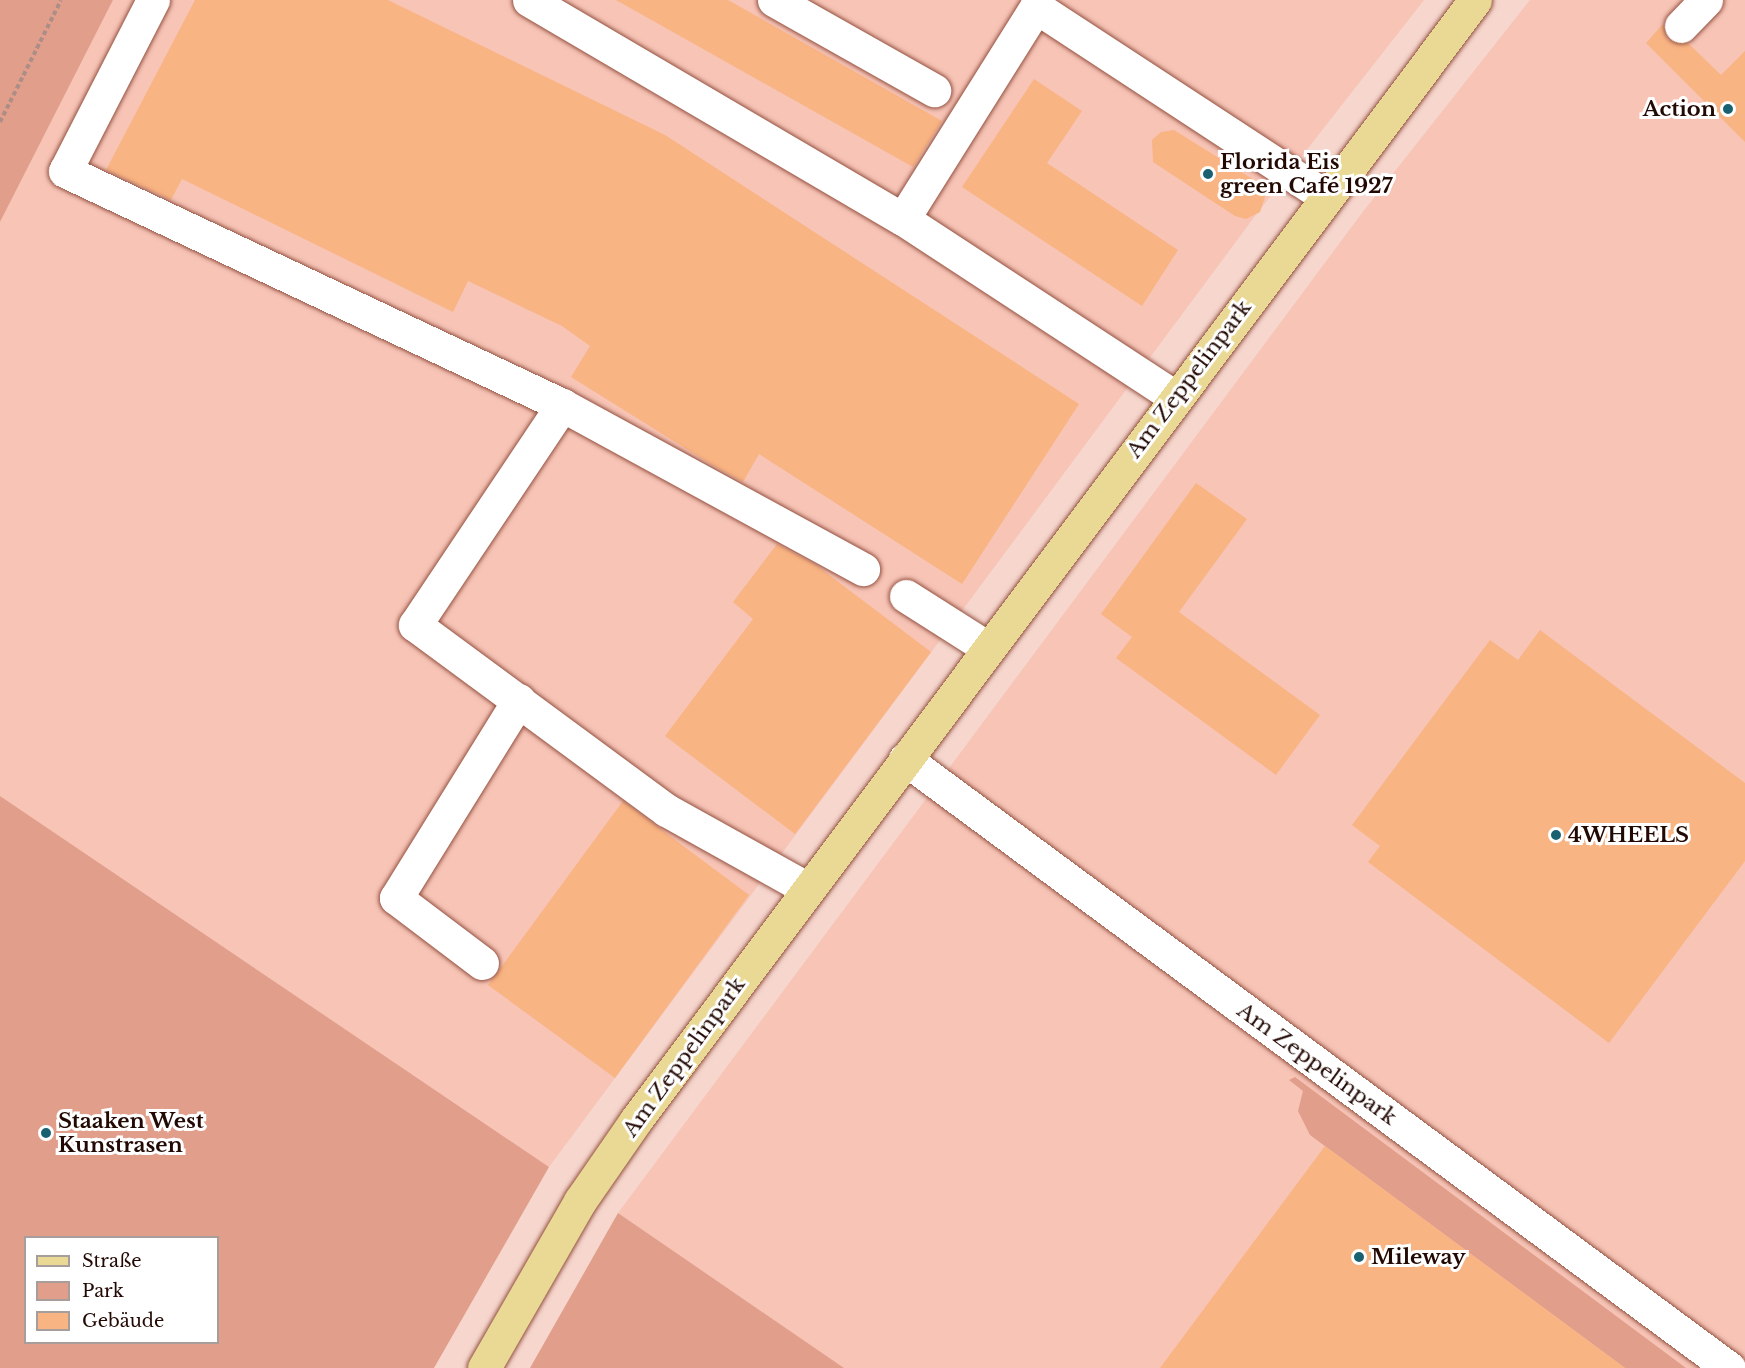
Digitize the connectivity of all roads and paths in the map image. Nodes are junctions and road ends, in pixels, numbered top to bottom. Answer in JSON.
{"nodes":[{"id":1,"x":61,"y":0,"type":"edge"},
{"id":2,"x":153,"y":0,"type":"edge"},
{"id":3,"x":529,"y":0,"type":"edge"},
{"id":4,"x":774,"y":0,"type":"edge"},
{"id":5,"x":1475,"y":0,"type":"edge"},
{"id":6,"x":1706,"y":0,"type":"edge"},
{"id":7,"x":1680,"y":26,"type":"dead end"},
{"id":8,"x":934,"y":90,"type":"dead end"},
{"id":9,"x":0,"y":122,"type":"edge"},
{"id":10,"x":1325,"y":196,"type":"junction"},
{"id":11,"x":903,"y":219,"type":"junction"},
{"id":12,"x":1175,"y":397,"type":"junction"},
{"id":13,"x":562,"y":405,"type":"junction"},
{"id":14,"x":863,"y":569,"type":"dead end"},
{"id":15,"x":906,"y":596,"type":"dead end"},
{"id":16,"x":988,"y":648,"type":"junction"},
{"id":17,"x":519,"y":700,"type":"junction"},
{"id":18,"x":905,"y":759,"type":"junction"},
{"id":19,"x":808,"y":889,"type":"junction"},
{"id":20,"x":482,"y":963,"type":"dead end"},
{"id":21,"x":484,"y":1368,"type":"edge"},
{"id":22,"x":1729,"y":1368,"type":"edge"}],
"edges":[{"from":1,"to":9,"type":"path"},
{"from":2,"to":13,"type":"street"},
{"from":3,"to":11,"type":"street"},
{"from":4,"to":8,"type":"street"},
{"from":5,"to":10,"type":"main road","name":"Am Zeppelinpark"},
{"from":6,"to":7,"type":"street"},
{"from":10,"to":11,"type":"street"},
{"from":10,"to":12,"type":"main road","name":"Am Zeppelinpark"},
{"from":11,"to":12,"type":"street"},
{"from":12,"to":16,"type":"main road","name":"Am Zeppelinpark"},
{"from":13,"to":14,"type":"street"},
{"from":13,"to":17,"type":"street"},
{"from":15,"to":16,"type":"street"},
{"from":16,"to":18,"type":"main road","name":"Am Zeppelinpark"},
{"from":17,"to":19,"type":"street"},
{"from":17,"to":20,"type":"street"},
{"from":18,"to":19,"type":"main road","name":"Am Zeppelinpark"},
{"from":18,"to":22,"type":"street","name":"Am Zeppelinpark"},
{"from":19,"to":21,"type":"main road","name":"Am Zeppelinpark"}]}
